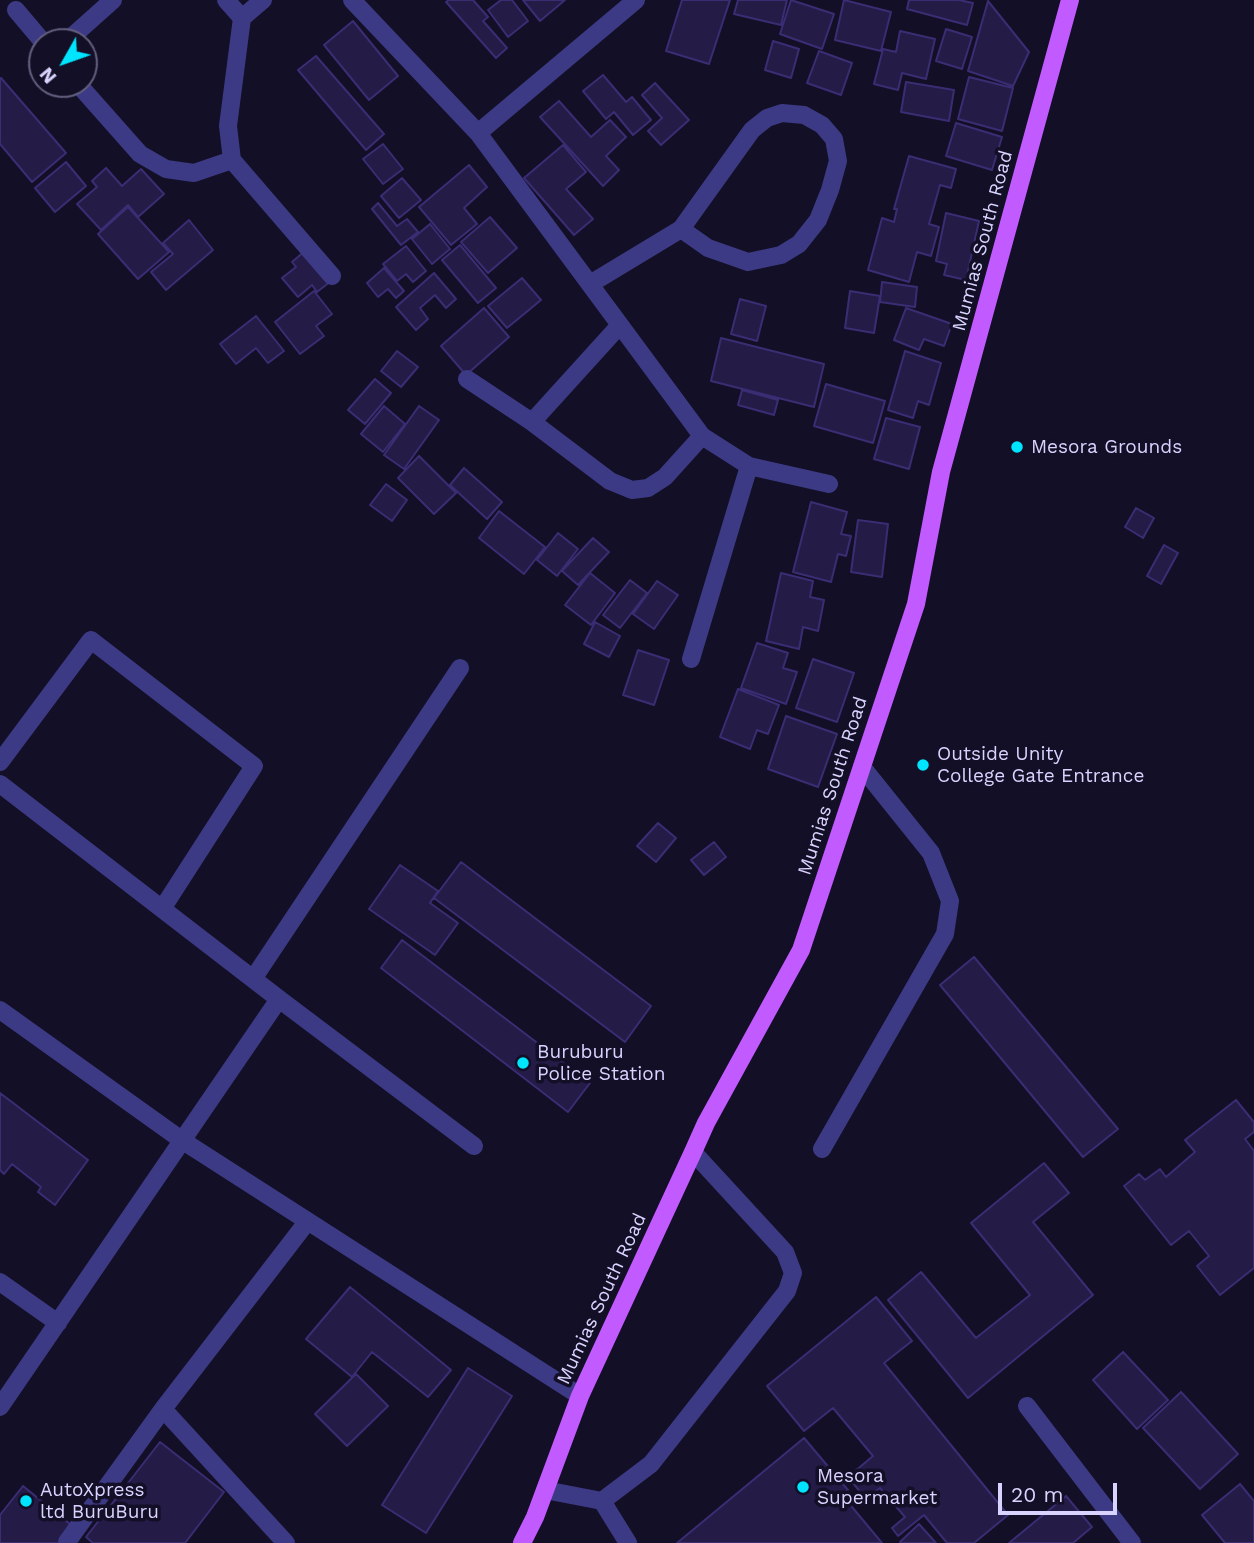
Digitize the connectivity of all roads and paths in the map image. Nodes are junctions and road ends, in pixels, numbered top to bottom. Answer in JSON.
{"nodes":[{"id":1,"x":113,"y":0,"type":"edge"},
{"id":2,"x":226,"y":0,"type":"edge"},
{"id":3,"x":263,"y":0,"type":"edge"},
{"id":4,"x":352,"y":0,"type":"edge"},
{"id":5,"x":636,"y":0,"type":"edge"},
{"id":6,"x":1070,"y":0,"type":"edge"},
{"id":7,"x":16,"y":10,"type":"dead end"},
{"id":8,"x":242,"y":18,"type":"junction"},
{"id":9,"x":31,"y":28,"type":"edge"},
{"id":10,"x":82,"y":28,"type":"edge"},
{"id":11,"x":90,"y":98,"type":"edge"},
{"id":12,"x":478,"y":134,"type":"junction"},
{"id":13,"x":232,"y":160,"type":"junction"},
{"id":14,"x":681,"y":229,"type":"junction"},
{"id":15,"x":332,"y":276,"type":"dead end"},
{"id":16,"x":590,"y":284,"type":"junction"},
{"id":17,"x":620,"y":325,"type":"junction"},
{"id":18,"x":467,"y":379,"type":"dead end"},
{"id":19,"x":532,"y":422,"type":"junction"},
{"id":20,"x":702,"y":436,"type":"junction"},
{"id":21,"x":749,"y":466,"type":"junction"},
{"id":22,"x":829,"y":484,"type":"dead end"},
{"id":23,"x":691,"y":659,"type":"dead end"},
{"id":24,"x":460,"y":668,"type":"dead end"},
{"id":25,"x":0,"y":762,"type":"edge"},
{"id":26,"x":862,"y":767,"type":"junction"},
{"id":27,"x":0,"y":784,"type":"edge"},
{"id":28,"x":162,"y":909,"type":"junction"},
{"id":29,"x":253,"y":979,"type":"junction"},
{"id":30,"x":279,"y":999,"type":"junction"},
{"id":31,"x":0,"y":1010,"type":"edge"},
{"id":32,"x":183,"y":1141,"type":"junction"},
{"id":33,"x":474,"y":1146,"type":"dead end"},
{"id":34,"x":822,"y":1149,"type":"dead end"},
{"id":35,"x":693,"y":1152,"type":"junction"},
{"id":36,"x":307,"y":1222,"type":"junction"},
{"id":37,"x":0,"y":1282,"type":"edge"},
{"id":38,"x":58,"y":1323,"type":"junction"},
{"id":39,"x":580,"y":1396,"type":"junction"},
{"id":40,"x":1027,"y":1406,"type":"dead end"},
{"id":41,"x":0,"y":1407,"type":"edge"},
{"id":42,"x":163,"y":1409,"type":"junction"},
{"id":43,"x":545,"y":1490,"type":"junction"},
{"id":44,"x":602,"y":1501,"type":"junction"},
{"id":45,"x":67,"y":1542,"type":"edge"},
{"id":46,"x":286,"y":1543,"type":"edge"},
{"id":47,"x":522,"y":1543,"type":"edge"},
{"id":48,"x":628,"y":1543,"type":"edge"},
{"id":49,"x":1132,"y":1543,"type":"edge"}],
"edges":[{"from":1,"to":10,"type":"street"},
{"from":2,"to":8,"type":"street"},
{"from":3,"to":8,"type":"street"},
{"from":4,"to":12,"type":"street"},
{"from":5,"to":12,"type":"street"},
{"from":6,"to":26,"type":"main road","name":"Mumias South Road"},
{"from":7,"to":9,"type":"street"},
{"from":8,"to":13,"type":"street"},
{"from":11,"to":13,"type":"street"},
{"from":12,"to":16,"type":"street"},
{"from":13,"to":15,"type":"street"},
{"from":14,"to":14,"type":"street"},
{"from":14,"to":16,"type":"street"},
{"from":16,"to":17,"type":"street"},
{"from":17,"to":19,"type":"street"},
{"from":17,"to":20,"type":"street"},
{"from":18,"to":19,"type":"street"},
{"from":19,"to":20,"type":"street"},
{"from":20,"to":21,"type":"street"},
{"from":21,"to":22,"type":"street"},
{"from":21,"to":23,"type":"street"},
{"from":24,"to":29,"type":"street"},
{"from":25,"to":28,"type":"street"},
{"from":26,"to":34,"type":"street"},
{"from":26,"to":35,"type":"main road","name":"Mumias South Road"},
{"from":27,"to":28,"type":"street"},
{"from":28,"to":29,"type":"street"},
{"from":29,"to":30,"type":"street"},
{"from":30,"to":32,"type":"street"},
{"from":30,"to":33,"type":"street"},
{"from":31,"to":32,"type":"street"},
{"from":32,"to":36,"type":"street"},
{"from":32,"to":38,"type":"street"},
{"from":35,"to":39,"type":"main road","name":"Mumias South Road"},
{"from":35,"to":44,"type":"street"},
{"from":36,"to":39,"type":"street"},
{"from":36,"to":42,"type":"street"},
{"from":37,"to":38,"type":"street"},
{"from":38,"to":41,"type":"street"},
{"from":39,"to":43,"type":"main road","name":"Mumias South Road"},
{"from":40,"to":49,"type":"street"},
{"from":42,"to":45,"type":"street"},
{"from":42,"to":46,"type":"street"},
{"from":43,"to":44,"type":"street"},
{"from":43,"to":47,"type":"main road","name":"Mumias South Road"},
{"from":44,"to":48,"type":"street"}]}
